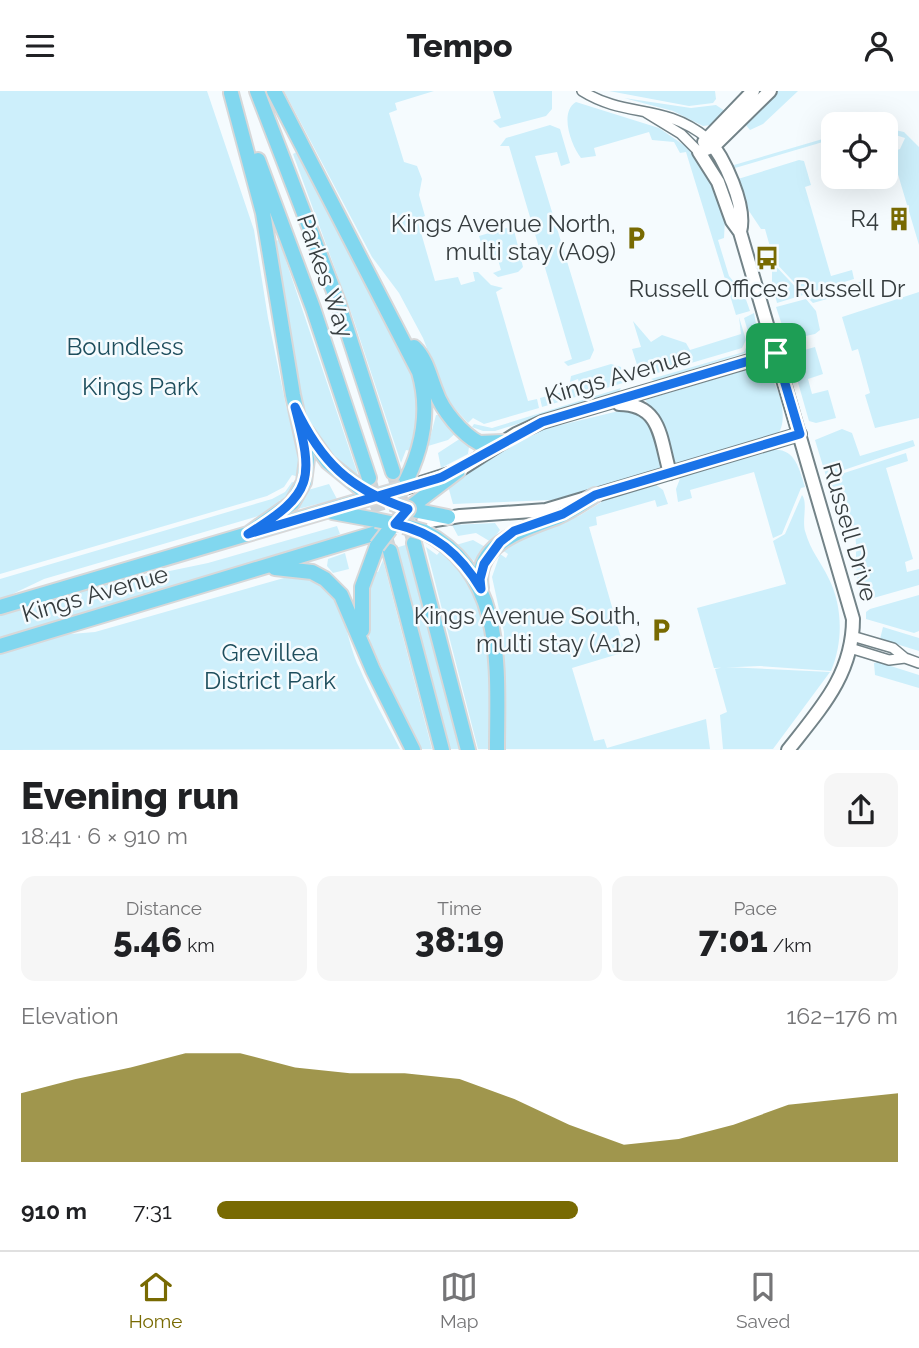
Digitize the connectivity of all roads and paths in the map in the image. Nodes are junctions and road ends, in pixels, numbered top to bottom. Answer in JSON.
{"nodes":[{"id":1,"x":257,"y":91,"type":"edge"},
{"id":2,"x":274,"y":91,"type":"edge"},
{"id":3,"x":582,"y":91,"type":"edge"},
{"id":4,"x":753,"y":91,"type":"edge"},
{"id":5,"x":770,"y":91,"type":"edge"},
{"id":6,"x":231,"y":92,"type":"edge"},
{"id":7,"x":645,"y":112,"type":"junction"},
{"id":8,"x":710,"y":142,"type":"junction"},
{"id":9,"x":699,"y":152,"type":"junction"},
{"id":10,"x":740,"y":232,"type":"junction"},
{"id":11,"x":400,"y":334,"type":"junction"},
{"id":12,"x":776,"y":353,"type":"junction"},
{"id":13,"x":604,"y":404,"type":"junction"},
{"id":14,"x":295,"y":407,"type":"junction"},
{"id":15,"x":800,"y":434,"type":"junction"},
{"id":16,"x":503,"y":442,"type":"junction"},
{"id":17,"x":458,"y":471,"type":"joint"},
{"id":18,"x":393,"y":472,"type":"tunnel mouth"},
{"id":19,"x":670,"y":473,"type":"junction"},
{"id":20,"x":367,"y":491,"type":"junction"},
{"id":21,"x":595,"y":495,"type":"junction"},
{"id":22,"x":392,"y":503,"type":"junction"},
{"id":23,"x":414,"y":503,"type":"junction"},
{"id":24,"x":327,"y":511,"type":"junction"},
{"id":25,"x":447,"y":517,"type":"joint"},
{"id":26,"x":396,"y":526,"type":"junction"},
{"id":27,"x":376,"y":532,"type":"junction"},
{"id":28,"x":248,"y":534,"type":"junction"},
{"id":29,"x":414,"y":543,"type":"tunnel mouth"},
{"id":30,"x":260,"y":568,"type":"junction"},
{"id":31,"x":481,"y":589,"type":"junction"},
{"id":32,"x":0,"y":607,"type":"edge"},
{"id":33,"x":851,"y":642,"type":"junction"},
{"id":34,"x":0,"y":646,"type":"edge"},
{"id":35,"x":364,"y":649,"type":"junction"},
{"id":36,"x":919,"y":663,"type":"edge"},
{"id":37,"x":413,"y":750,"type":"edge"},
{"id":38,"x":442,"y":750,"type":"edge"},
{"id":39,"x":468,"y":750,"type":"edge"},
{"id":40,"x":497,"y":750,"type":"edge"},
{"id":41,"x":788,"y":750,"type":"edge"}],
"edges":[{"from":1,"to":18,"type":"main road","name":"Parkes Way"},
{"from":2,"to":11,"type":"main road"},
{"from":3,"to":7,"type":"street","name":"Russell Drive"},
{"from":4,"to":8,"type":"street"},
{"from":5,"to":8,"type":"street"},
{"from":6,"to":14,"type":"main road"},
{"from":6,"to":20,"type":"main road","name":"Parkes Way"},
{"from":7,"to":8,"type":"street","name":"Russell Drive"},
{"from":7,"to":9,"type":"street","name":"Russell Drive"},
{"from":8,"to":9,"type":"street"},
{"from":8,"to":10,"type":"street","name":"Russell Drive"},
{"from":9,"to":10,"type":"street","name":"Russell Drive"},
{"from":10,"to":12,"type":"street","name":"Russell Drive"},
{"from":11,"to":16,"type":"main road"},
{"from":11,"to":23,"type":"main road"},
{"from":12,"to":13,"type":"street","name":"Kings Avenue"},
{"from":12,"to":15,"type":"street","name":"Russell Drive"},
{"from":13,"to":16,"type":"street","name":"Kings Avenue"},
{"from":13,"to":19,"type":"street"},
{"from":14,"to":20,"type":"main road"},
{"from":14,"to":28,"type":"main road"},
{"from":15,"to":19,"type":"street"},
{"from":15,"to":33,"type":"street","name":"Russell Drive"},
{"from":16,"to":17,"type":"street","name":"Kings Avenue"},
{"from":17,"to":23,"type":"main road"},
{"from":19,"to":21,"type":"street"},
{"from":20,"to":22,"type":"main road","bridge":true},
{"from":20,"to":23,"type":"main road","name":"Kings Avenue","bridge":true},
{"from":20,"to":24,"type":"main road","name":"Kings Avenue"},
{"from":21,"to":25,"type":"street"},
{"from":21,"to":31,"type":"main road"},
{"from":22,"to":23,"type":"main road","bridge":true},
{"from":22,"to":27,"type":"main road"},
{"from":23,"to":25,"type":"main road"},
{"from":23,"to":26,"type":"main road","bridge":true},
{"from":23,"to":26,"type":"main road","bridge":true},
{"from":23,"to":31,"type":"main road"},
{"from":24,"to":27,"type":"main road"},
{"from":24,"to":28,"type":"main road","name":"Kings Avenue"},
{"from":26,"to":27,"type":"main road","bridge":true},
{"from":26,"to":27,"type":"main road","bridge":true},
{"from":27,"to":30,"type":"main road","name":"Kings Avenue"},
{"from":27,"to":35,"type":"main road"},
{"from":27,"to":38,"type":"main road"},
{"from":28,"to":32,"type":"main road","name":"Kings Avenue"},
{"from":29,"to":39,"type":"main road"},
{"from":30,"to":34,"type":"main road","name":"Kings Avenue"},
{"from":30,"to":35,"type":"main road"},
{"from":31,"to":40,"type":"main road"},
{"from":33,"to":36,"type":"street"},
{"from":33,"to":41,"type":"street","name":"Russell Drive"},
{"from":35,"to":37,"type":"main road"}]}
